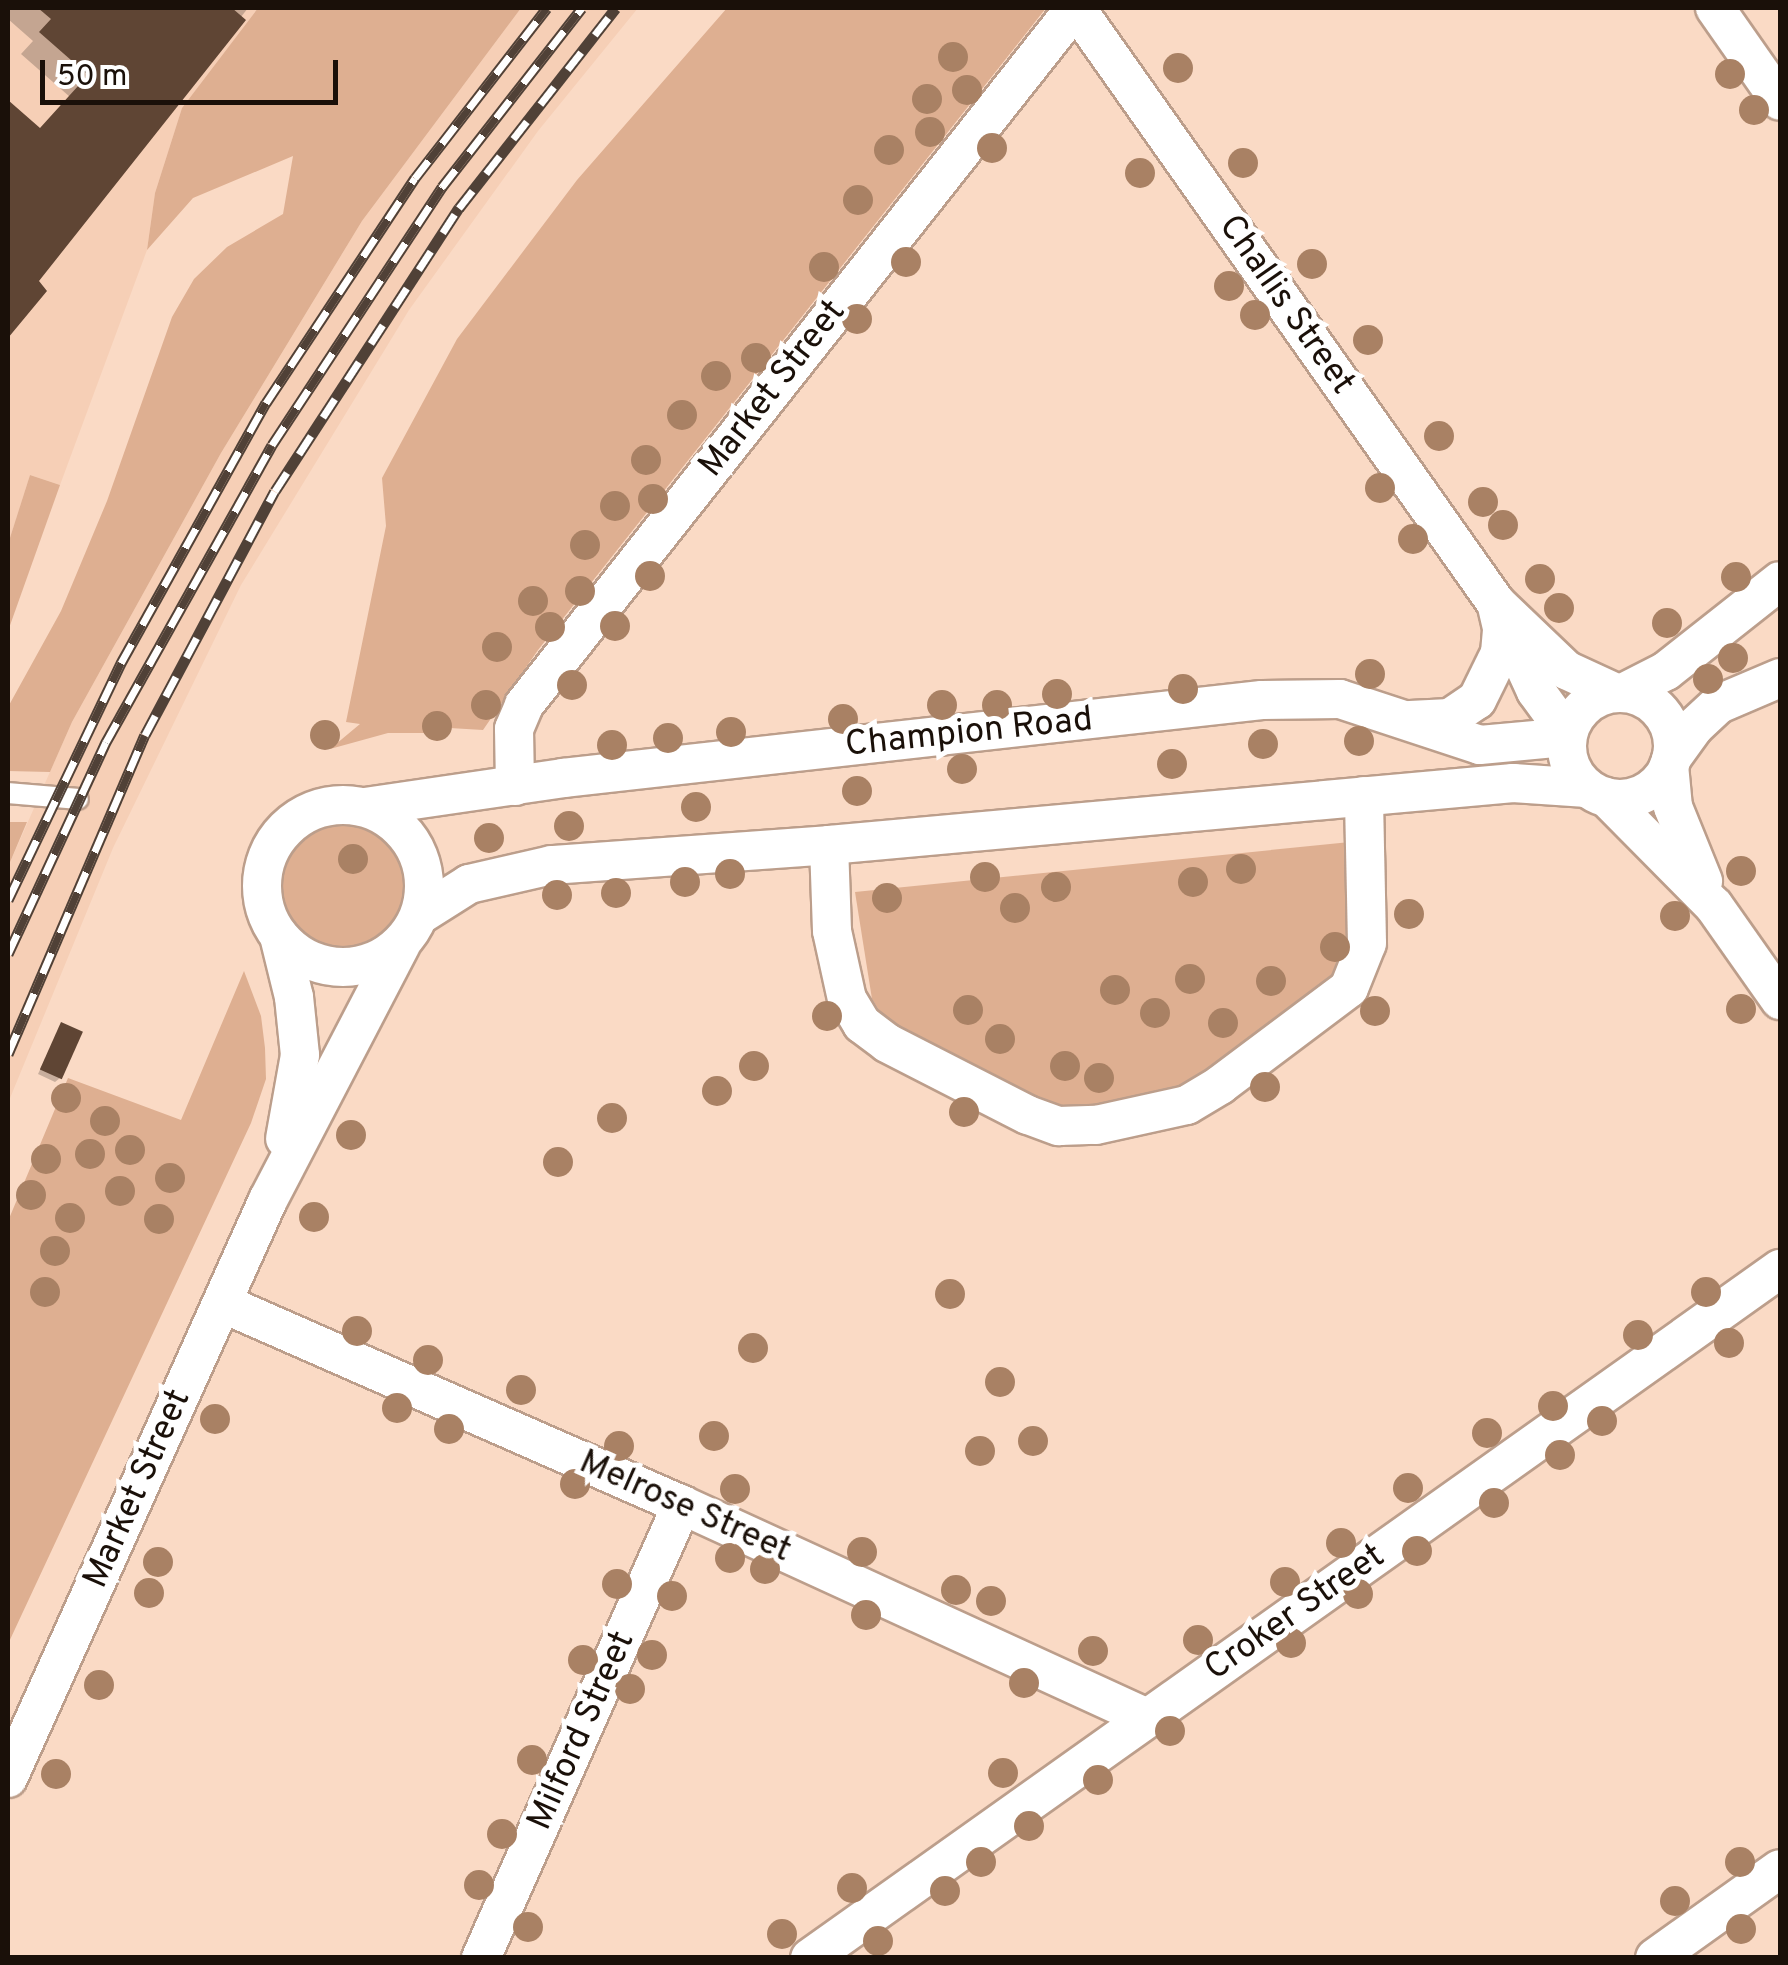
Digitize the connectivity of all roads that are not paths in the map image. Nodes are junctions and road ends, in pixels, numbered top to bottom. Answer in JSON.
{"nodes":[{"id":1,"x":1075,"y":8,"type":"edge"},
{"id":2,"x":1715,"y":8,"type":"edge"},
{"id":3,"x":1780,"y":100,"type":"edge"},
{"id":4,"x":1780,"y":581,"type":"edge"},
{"id":5,"x":1496,"y":603,"type":"junction"},
{"id":6,"x":1780,"y":678,"type":"edge"},
{"id":7,"x":1619,"y":693,"type":"junction"},
{"id":8,"x":1409,"y":720,"type":"junction"},
{"id":9,"x":1568,"y":736,"type":"junction"},
{"id":10,"x":1670,"y":762,"type":"junction"},
{"id":11,"x":515,"y":786,"type":"junction"},
{"id":12,"x":8,"y":792,"type":"edge"},
{"id":13,"x":1596,"y":792,"type":"junction"},
{"id":14,"x":1364,"y":796,"type":"junction"},
{"id":15,"x":78,"y":799,"type":"dead end"},
{"id":16,"x":365,"y":808,"type":"junction"},
{"id":17,"x":830,"y":846,"type":"junction"},
{"id":18,"x":1714,"y":906,"type":"junction"},
{"id":19,"x":410,"y":929,"type":"junction"},
{"id":20,"x":279,"y":936,"type":"junction"},
{"id":21,"x":1780,"y":1000,"type":"edge"},
{"id":22,"x":268,"y":1200,"type":"junction"},
{"id":23,"x":1780,"y":1269,"type":"edge"},
{"id":24,"x":222,"y":1302,"type":"junction"},
{"id":25,"x":682,"y":1505,"type":"junction"},
{"id":26,"x":1147,"y":1718,"type":"junction"},
{"id":27,"x":8,"y":1778,"type":"edge"},
{"id":28,"x":1780,"y":1869,"type":"edge"},
{"id":29,"x":481,"y":1958,"type":"edge"},
{"id":30,"x":810,"y":1958,"type":"edge"},
{"id":31,"x":1655,"y":1958,"type":"edge"}],
"edges":[{"from":1,"to":5,"type":"street","name":"Challis Street"},
{"from":1,"to":11,"type":"street","name":"Market Street"},
{"from":2,"to":3,"type":"street"},
{"from":4,"to":7,"type":"street"},
{"from":5,"to":7,"type":"street","name":"Challis Street"},
{"from":5,"to":8,"type":"street"},
{"from":5,"to":9,"type":"street","name":"Challis Street"},
{"from":6,"to":10,"type":"street"},
{"from":7,"to":9,"type":"street"},
{"from":7,"to":10,"type":"street"},
{"from":8,"to":9,"type":"street","name":"Champion Road"},
{"from":8,"to":11,"type":"street","name":"Champion Road"},
{"from":9,"to":13,"type":"street"},
{"from":10,"to":13,"type":"street"},
{"from":10,"to":18,"type":"street"},
{"from":11,"to":16,"type":"street","name":"Champion Road"},
{"from":12,"to":15,"type":"lane"},
{"from":13,"to":14,"type":"street"},
{"from":13,"to":18,"type":"street"},
{"from":14,"to":17,"type":"street"},
{"from":14,"to":17,"type":"street"},
{"from":16,"to":19,"type":"street"},
{"from":16,"to":20,"type":"street"},
{"from":17,"to":19,"type":"street"},
{"from":18,"to":21,"type":"street"},
{"from":19,"to":20,"type":"street"},
{"from":19,"to":22,"type":"street","name":"Market Street"},
{"from":20,"to":22,"type":"street","name":"Market Street"},
{"from":22,"to":24,"type":"street","name":"Market Street"},
{"from":23,"to":26,"type":"street","name":"Croker Street"},
{"from":24,"to":25,"type":"street","name":"Melrose Street"},
{"from":24,"to":27,"type":"street","name":"Market Street"},
{"from":25,"to":26,"type":"street","name":"Melrose Street"},
{"from":25,"to":29,"type":"street","name":"Milford Street"},
{"from":26,"to":30,"type":"street","name":"Croker Street"},
{"from":28,"to":31,"type":"street"}]}
